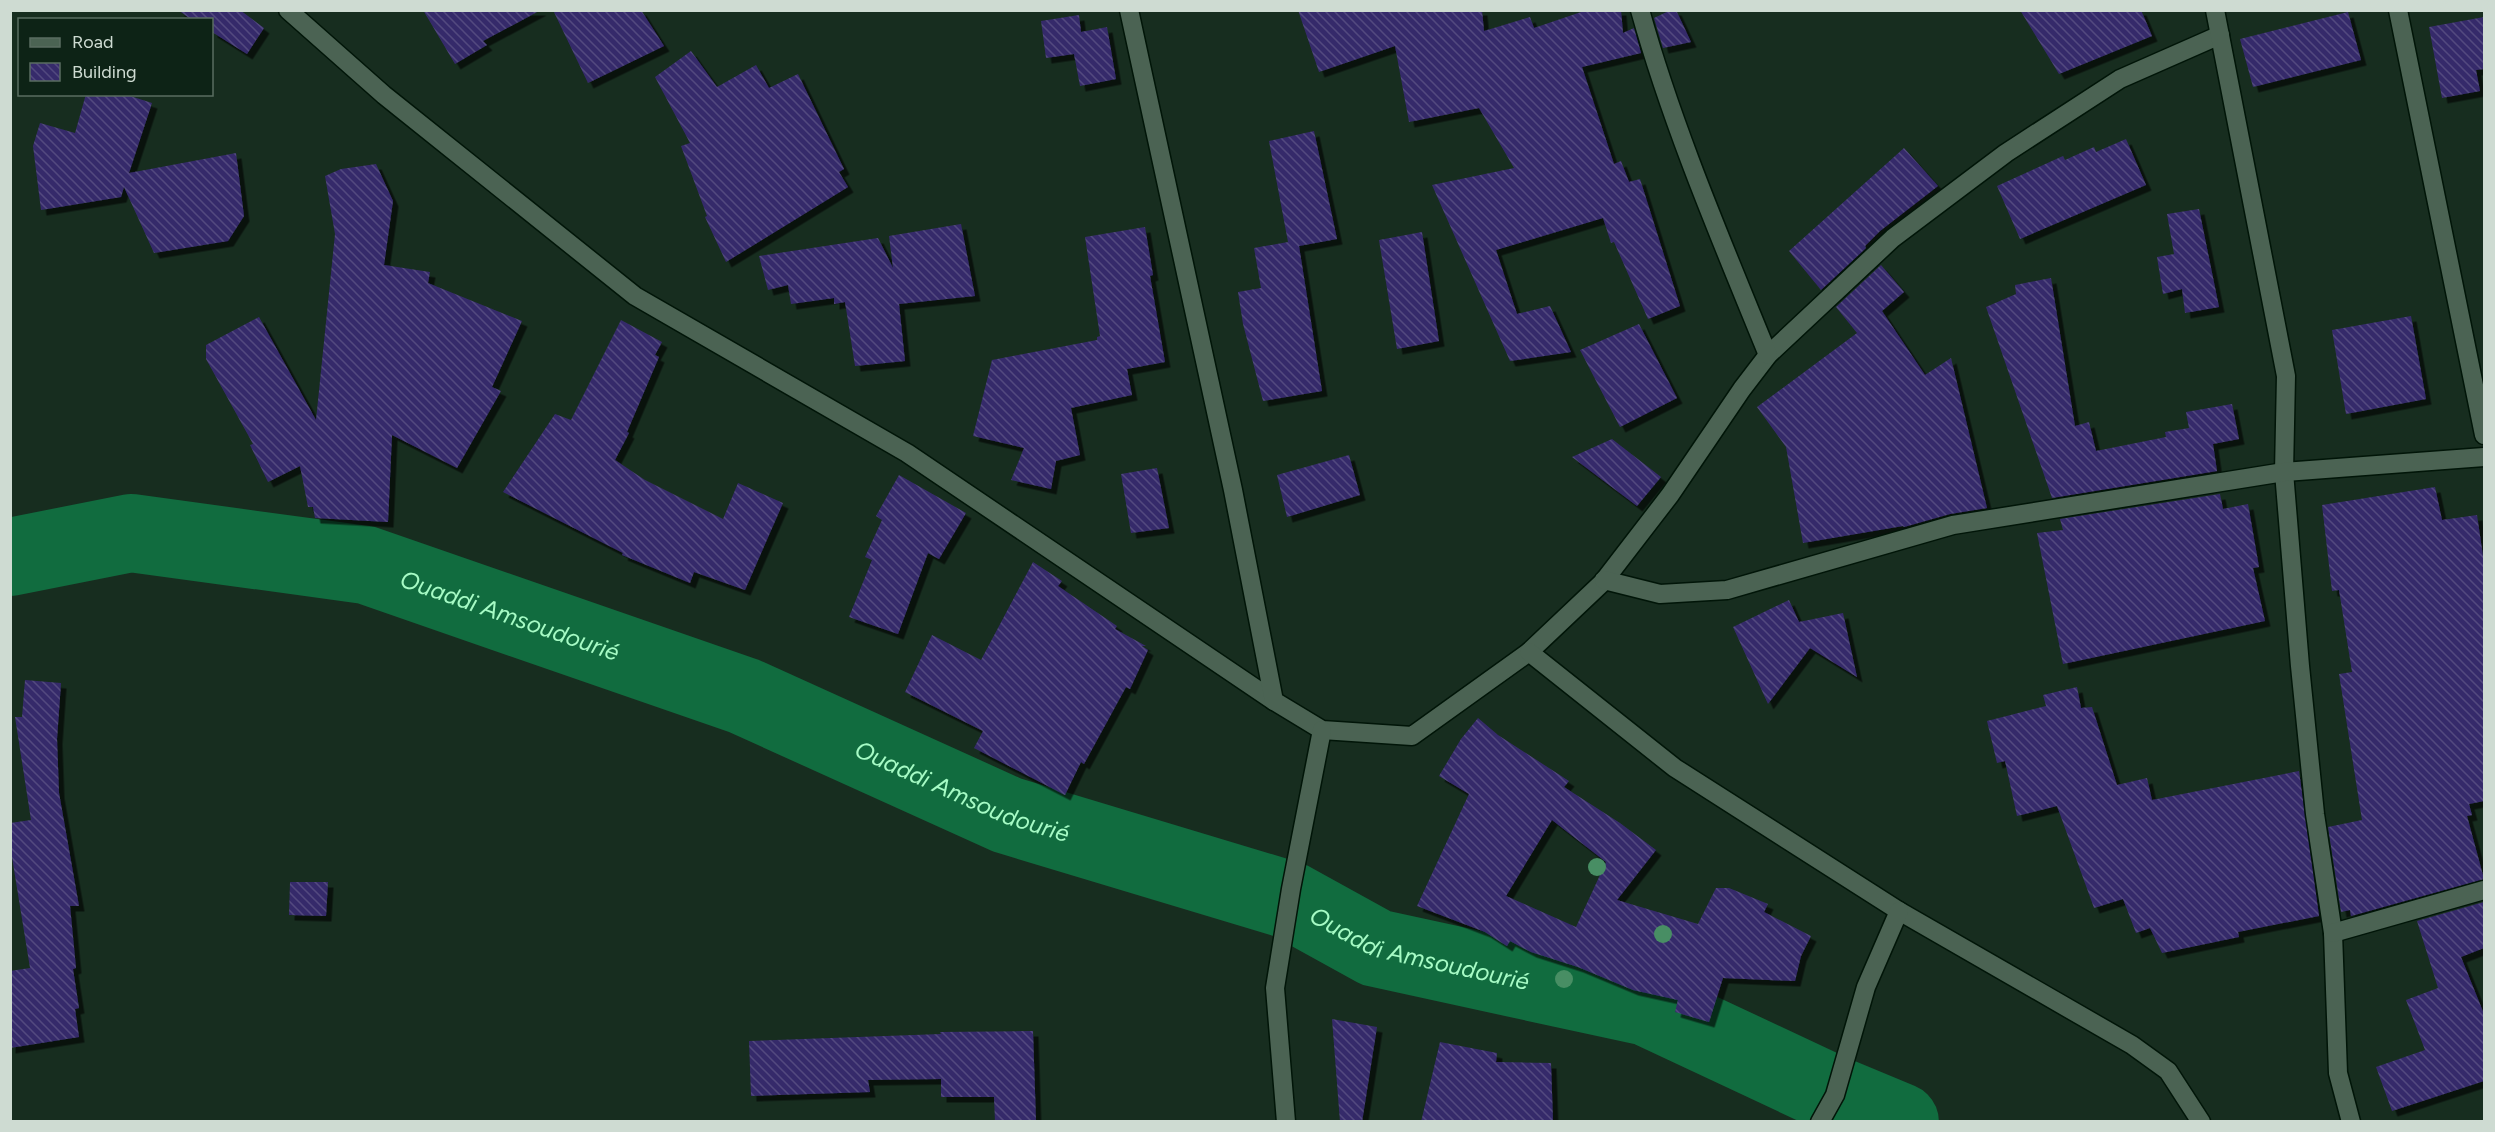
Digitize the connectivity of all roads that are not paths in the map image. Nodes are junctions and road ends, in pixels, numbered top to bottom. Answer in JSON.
{"nodes":[{"id":1,"x":288,"y":10,"type":"edge"},
{"id":2,"x":1129,"y":10,"type":"edge"},
{"id":3,"x":1640,"y":10,"type":"edge"},
{"id":4,"x":2215,"y":10,"type":"edge"},
{"id":5,"x":2398,"y":10,"type":"edge"},
{"id":6,"x":2220,"y":34,"type":"junction"},
{"id":7,"x":1768,"y":355,"type":"junction"},
{"id":8,"x":2484,"y":435,"type":"edge"},
{"id":9,"x":2484,"y":457,"type":"edge"},
{"id":10,"x":2284,"y":471,"type":"junction"},
{"id":11,"x":1604,"y":580,"type":"junction"},
{"id":12,"x":1529,"y":652,"type":"junction"},
{"id":13,"x":1274,"y":701,"type":"junction"},
{"id":14,"x":1322,"y":730,"type":"junction"},
{"id":15,"x":2484,"y":890,"type":"edge"},
{"id":16,"x":1899,"y":911,"type":"junction"},
{"id":17,"x":2333,"y":933,"type":"junction"},
{"id":18,"x":1286,"y":1122,"type":"edge"},
{"id":19,"x":1820,"y":1122,"type":"edge"},
{"id":20,"x":2201,"y":1122,"type":"edge"},
{"id":21,"x":2351,"y":1122,"type":"edge"}],
"edges":[{"from":1,"to":13,"type":"street"},
{"from":2,"to":13,"type":"street"},
{"from":3,"to":7,"type":"street"},
{"from":4,"to":6,"type":"street"},
{"from":5,"to":8,"type":"street"},
{"from":6,"to":7,"type":"street"},
{"from":6,"to":10,"type":"street"},
{"from":7,"to":11,"type":"street"},
{"from":9,"to":10,"type":"street"},
{"from":10,"to":11,"type":"street"},
{"from":10,"to":17,"type":"street"},
{"from":11,"to":12,"type":"street"},
{"from":12,"to":14,"type":"street"},
{"from":12,"to":16,"type":"street"},
{"from":13,"to":14,"type":"street"},
{"from":14,"to":18,"type":"street"},
{"from":15,"to":17,"type":"street"},
{"from":16,"to":19,"type":"street"},
{"from":16,"to":20,"type":"street"},
{"from":17,"to":21,"type":"street"}]}
